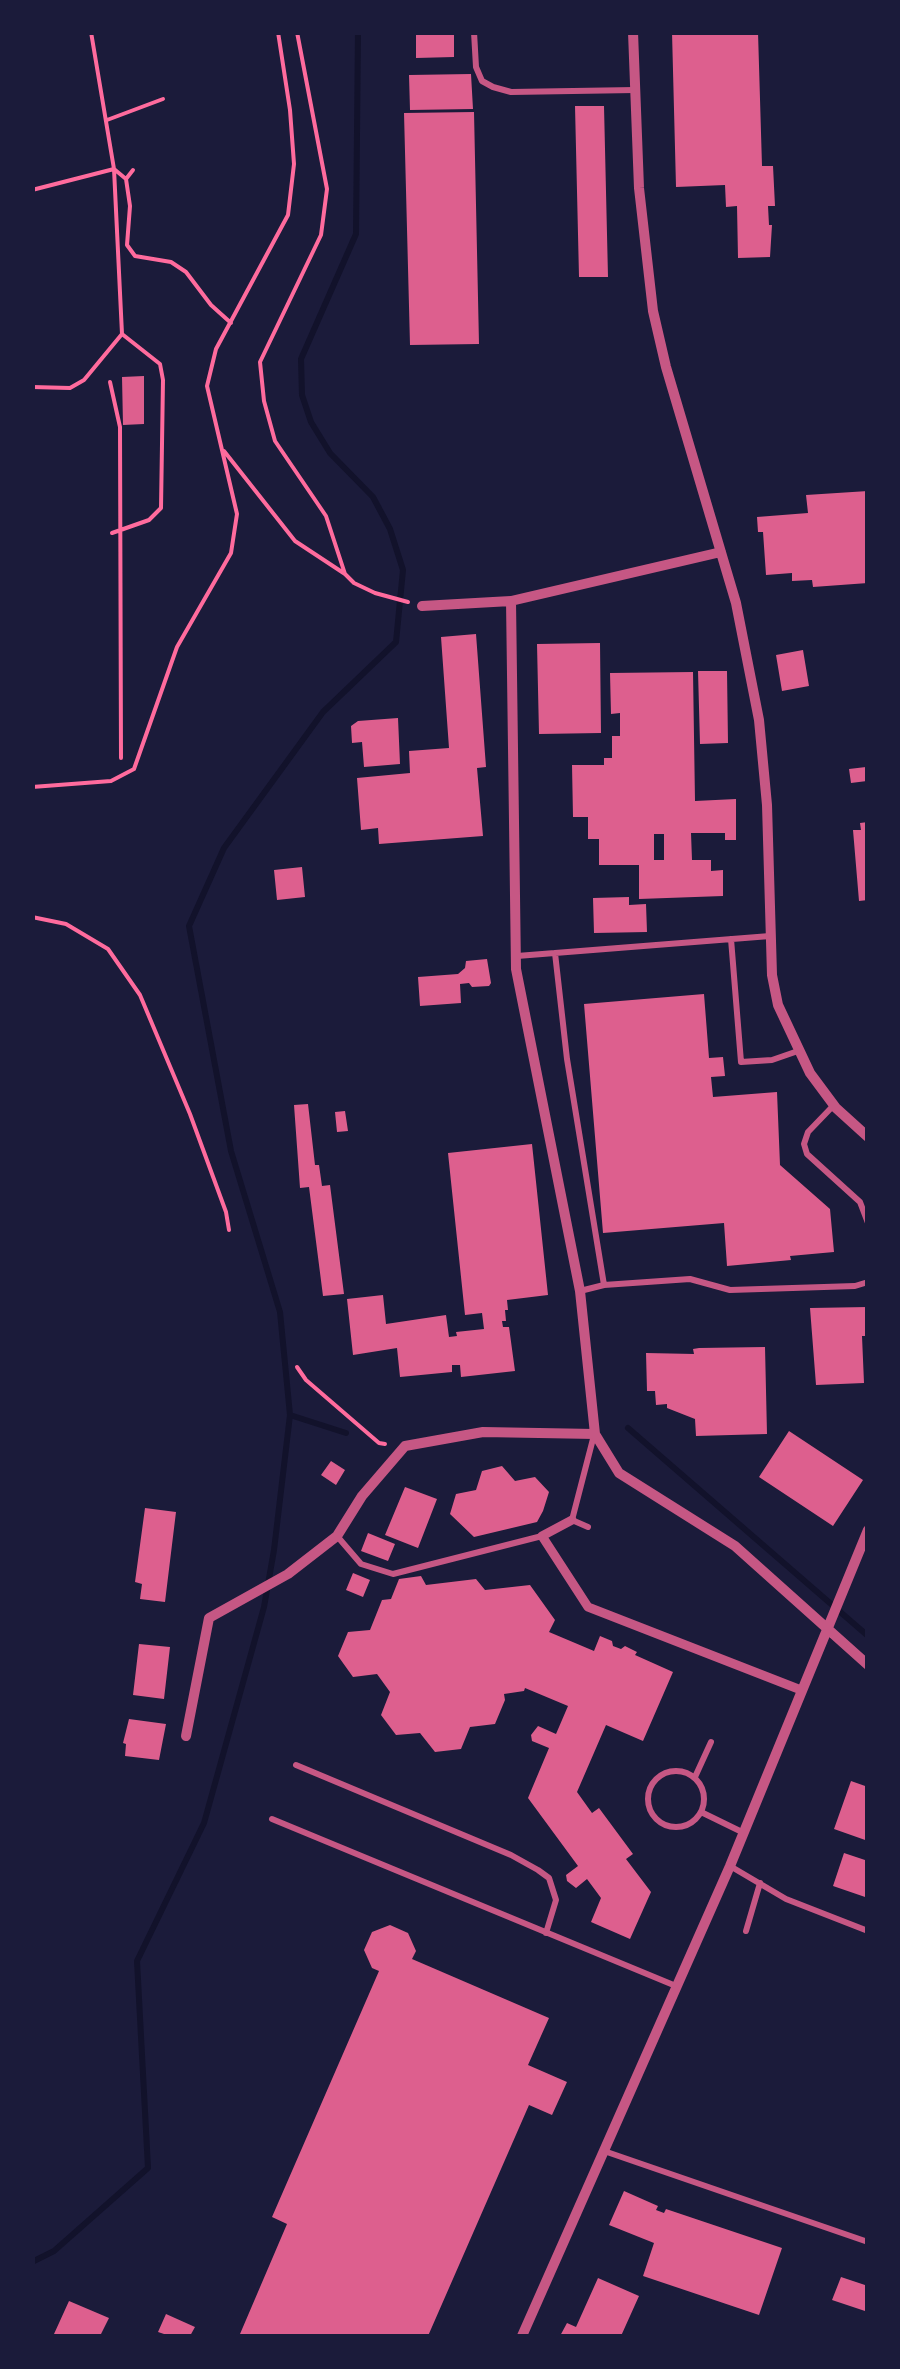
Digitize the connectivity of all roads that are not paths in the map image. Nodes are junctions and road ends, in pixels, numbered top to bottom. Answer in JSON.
{"nodes":[{"id":1,"x":474,"y":32,"type":"edge"},
{"id":2,"x":634,"y":32,"type":"edge"},
{"id":3,"x":635,"y":90,"type":"junction"},
{"id":4,"x":721,"y":552,"type":"junction"},
{"id":5,"x":511,"y":601,"type":"junction"},
{"id":6,"x":422,"y":606,"type":"road end"},
{"id":7,"x":770,"y":936,"type":"junction"},
{"id":8,"x":731,"y":939,"type":"junction"},
{"id":9,"x":555,"y":953,"type":"junction"},
{"id":10,"x":516,"y":956,"type":"junction"},
{"id":11,"x":798,"y":1051,"type":"junction"},
{"id":12,"x":834,"y":1105,"type":"junction"},
{"id":13,"x":868,"y":1136,"type":"edge"},
{"id":14,"x":868,"y":1223,"type":"edge"},
{"id":15,"x":868,"y":1282,"type":"edge"},
{"id":16,"x":604,"y":1285,"type":"junction"},
{"id":17,"x":580,"y":1291,"type":"junction"},
{"id":18,"x":594,"y":1434,"type":"junction"},
{"id":19,"x":572,"y":1520,"type":"junction"},
{"id":20,"x":588,"y":1527,"type":"dead end"},
{"id":21,"x":868,"y":1530,"type":"edge"},
{"id":22,"x":338,"y":1536,"type":"junction"},
{"id":23,"x":542,"y":1536,"type":"junction"},
{"id":24,"x":857,"y":1554,"type":"junction"},
{"id":25,"x":868,"y":1564,"type":"edge"},
{"id":26,"x":827,"y":1628,"type":"junction"},
{"id":27,"x":868,"y":1665,"type":"edge"},
{"id":28,"x":801,"y":1690,"type":"junction"},
{"id":29,"x":186,"y":1736,"type":"dead end"},
{"id":30,"x":712,"y":1742,"type":"dead end"},
{"id":31,"x":296,"y":1764,"type":"dead end"},
{"id":32,"x":694,"y":1778,"type":"junction"},
{"id":33,"x":701,"y":1812,"type":"junction"},
{"id":34,"x":272,"y":1819,"type":"dead end"},
{"id":35,"x":742,"y":1832,"type":"junction"},
{"id":36,"x":730,"y":1866,"type":"junction"},
{"id":37,"x":760,"y":1883,"type":"junction"},
{"id":38,"x":746,"y":1931,"type":"dead end"},
{"id":39,"x":868,"y":1931,"type":"edge"},
{"id":40,"x":546,"y":1932,"type":"junction"},
{"id":41,"x":676,"y":1986,"type":"junction"},
{"id":42,"x":604,"y":2151,"type":"junction"},
{"id":43,"x":868,"y":2242,"type":"edge"},
{"id":44,"x":522,"y":2336,"type":"edge"}],
"edges":[{"from":1,"to":3,"type":"lane"},
{"from":2,"to":3,"type":"street"},
{"from":3,"to":4,"type":"street"},
{"from":4,"to":5,"type":"street"},
{"from":4,"to":7,"type":"street"},
{"from":5,"to":6,"type":"street"},
{"from":5,"to":10,"type":"street"},
{"from":7,"to":8,"type":"lane"},
{"from":7,"to":11,"type":"street"},
{"from":8,"to":9,"type":"lane"},
{"from":8,"to":11,"type":"lane"},
{"from":9,"to":10,"type":"lane"},
{"from":9,"to":16,"type":"lane"},
{"from":10,"to":17,"type":"street"},
{"from":11,"to":12,"type":"street"},
{"from":12,"to":13,"type":"street"},
{"from":12,"to":14,"type":"lane"},
{"from":15,"to":16,"type":"lane"},
{"from":16,"to":17,"type":"lane"},
{"from":17,"to":18,"type":"street"},
{"from":18,"to":19,"type":"lane"},
{"from":18,"to":22,"type":"street"},
{"from":18,"to":26,"type":"street"},
{"from":19,"to":20,"type":"lane"},
{"from":19,"to":23,"type":"street"},
{"from":21,"to":24,"type":"street"},
{"from":22,"to":23,"type":"lane"},
{"from":22,"to":29,"type":"street"},
{"from":23,"to":28,"type":"street"},
{"from":24,"to":25,"type":"lane"},
{"from":24,"to":26,"type":"street"},
{"from":26,"to":27,"type":"street"},
{"from":26,"to":28,"type":"street"},
{"from":28,"to":35,"type":"street"},
{"from":30,"to":32,"type":"lane"},
{"from":31,"to":40,"type":"lane"},
{"from":32,"to":33,"type":"lane"},
{"from":32,"to":33,"type":"lane"},
{"from":33,"to":35,"type":"lane"},
{"from":34,"to":40,"type":"lane"},
{"from":35,"to":36,"type":"street"},
{"from":36,"to":37,"type":"lane"},
{"from":36,"to":41,"type":"street"},
{"from":37,"to":38,"type":"lane"},
{"from":37,"to":39,"type":"lane"},
{"from":40,"to":41,"type":"lane"},
{"from":41,"to":42,"type":"street"},
{"from":42,"to":43,"type":"lane"},
{"from":42,"to":44,"type":"street"}]}
